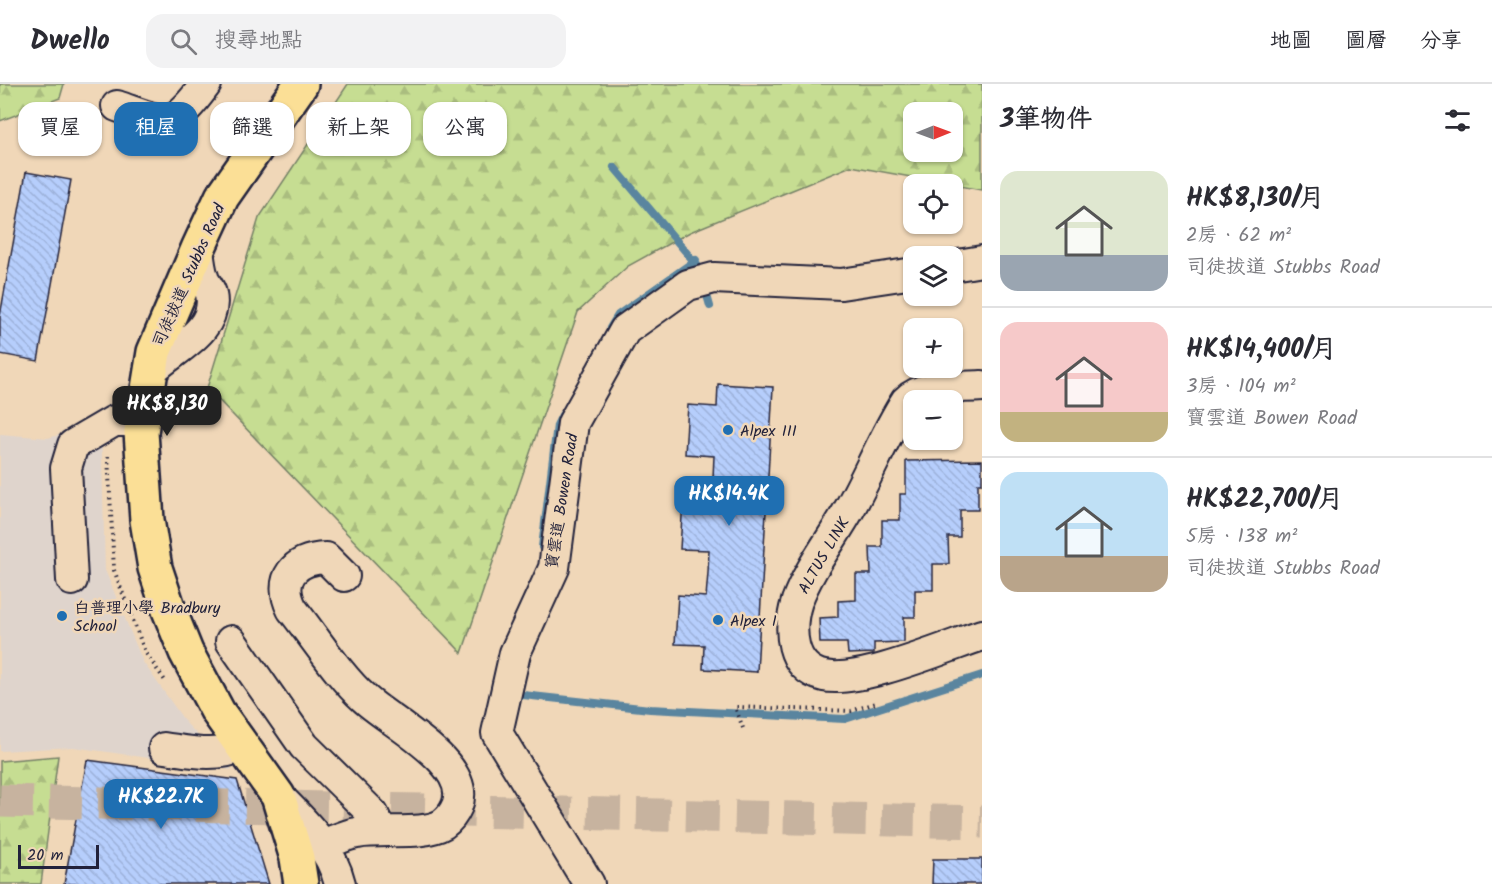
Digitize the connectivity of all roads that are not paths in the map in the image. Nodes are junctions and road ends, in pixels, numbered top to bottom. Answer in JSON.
{"nodes":[{"id":1,"x":206,"y":84,"type":"edge"},
{"id":2,"x":301,"y":84,"type":"edge"},
{"id":3,"x":193,"y":102,"type":"edge"},
{"id":4,"x":982,"y":261,"type":"edge"},
{"id":5,"x":963,"y":264,"type":"edge"},
{"id":6,"x":903,"y":275,"type":"edge"},
{"id":7,"x":982,"y":386,"type":"edge"},
{"id":8,"x":143,"y":421,"type":"junction"},
{"id":9,"x":344,"y":576,"type":"dead end"},
{"id":10,"x":72,"y":580,"type":"dead end"},
{"id":11,"x":982,"y":634,"type":"edge"},
{"id":12,"x":231,"y":641,"type":"dead end"},
{"id":13,"x":243,"y":746,"type":"junction"},
{"id":14,"x":164,"y":748,"type":"dead end"},
{"id":15,"x":278,"y":796,"type":"junction"},
{"id":16,"x":381,"y":831,"type":"junction"},
{"id":17,"x":322,"y":845,"type":"junction"},
{"id":18,"x":301,"y":884,"type":"edge"},
{"id":19,"x":340,"y":884,"type":"edge"},
{"id":20,"x":589,"y":884,"type":"edge"}],
"edges":[{"from":1,"to":3,"type":"street"},
{"from":2,"to":8,"type":"main road","name":"司徒拔道 Stubbs Road"},
{"from":4,"to":5,"type":"street"},
{"from":6,"to":20,"type":"street","name":"寶雲道 Bowen Road"},
{"from":7,"to":11,"type":"street","name":"ALTUS LINK"},
{"from":8,"to":10,"type":"street"},
{"from":8,"to":13,"type":"main road","name":"司徒拔道 Stubbs Road"},
{"from":9,"to":16,"type":"street"},
{"from":12,"to":16,"type":"street"},
{"from":13,"to":14,"type":"street"},
{"from":13,"to":15,"type":"main road","name":"司徒拔道 Stubbs Road"},
{"from":15,"to":17,"type":"street"},
{"from":15,"to":18,"type":"main road","name":"司徒拔道 Stubbs Road"},
{"from":16,"to":17,"type":"street"},
{"from":17,"to":19,"type":"street"}]}
